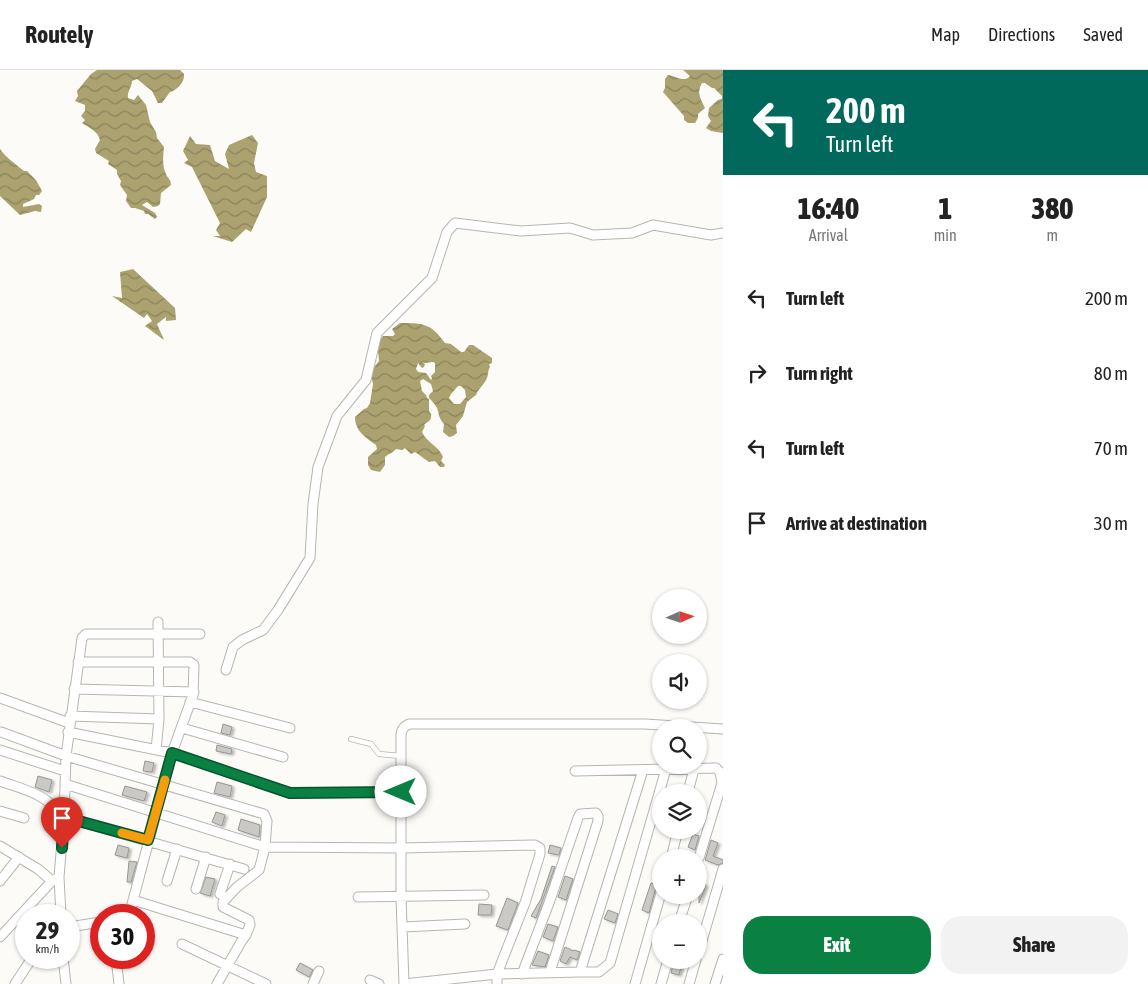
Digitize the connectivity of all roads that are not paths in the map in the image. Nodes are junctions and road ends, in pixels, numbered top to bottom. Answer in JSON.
{"nodes":[{"id":1,"x":723,"y":233,"type":"edge"},
{"id":2,"x":158,"y":622,"type":"dead end"},
{"id":3,"x":158,"y":634,"type":"junction"},
{"id":4,"x":200,"y":634,"type":"dead end"},
{"id":5,"x":78,"y":662,"type":"junction"},
{"id":6,"x":158,"y":663,"type":"junction"},
{"id":7,"x":226,"y":670,"type":"dead end"},
{"id":8,"x":74,"y":689,"type":"junction"},
{"id":9,"x":159,"y":690,"type":"junction"},
{"id":10,"x":194,"y":692,"type":"junction"},
{"id":11,"x":0,"y":698,"type":"edge"},
{"id":12,"x":190,"y":702,"type":"junction"},
{"id":13,"x":159,"y":719,"type":"junction"},
{"id":14,"x":69,"y":724,"type":"junction"},
{"id":15,"x":182,"y":728,"type":"junction"},
{"id":16,"x":290,"y":728,"type":"dead end"},
{"id":17,"x":723,"y":729,"type":"edge"},
{"id":18,"x":1,"y":732,"type":"edge"},
{"id":19,"x":352,"y":739,"type":"dead end"},
{"id":20,"x":0,"y":750,"type":"edge"},
{"id":21,"x":156,"y":750,"type":"junction"},
{"id":22,"x":172,"y":753,"type":"junction"},
{"id":23,"x":66,"y":756,"type":"junction"},
{"id":24,"x":401,"y":756,"type":"junction"},
{"id":25,"x":283,"y":758,"type":"dead end"},
{"id":26,"x":707,"y":768,"type":"edge"},
{"id":27,"x":643,"y":770,"type":"junction"},
{"id":28,"x":652,"y":770,"type":"edge"},
{"id":29,"x":65,"y":771,"type":"junction"},
{"id":30,"x":575,"y":771,"type":"dead end"},
{"id":31,"x":665,"y":774,"type":"edge"},
{"id":32,"x":0,"y":781,"type":"edge"},
{"id":33,"x":65,"y":784,"type":"junction"},
{"id":34,"x":164,"y":785,"type":"junction"},
{"id":35,"x":401,"y":792,"type":"junction"},
{"id":36,"x":422,"y":792,"type":"dead end"},
{"id":37,"x":0,"y":810,"type":"edge"},
{"id":38,"x":156,"y":812,"type":"junction"},
{"id":39,"x":64,"y":817,"type":"junction"},
{"id":40,"x":24,"y":818,"type":"dead end"},
{"id":41,"x":148,"y":840,"type":"junction"},
{"id":42,"x":0,"y":846,"type":"edge"},
{"id":43,"x":265,"y":847,"type":"junction"},
{"id":44,"x":402,"y":848,"type":"junction"},
{"id":45,"x":177,"y":849,"type":"junction"},
{"id":46,"x":702,"y":849,"type":"edge"},
{"id":47,"x":19,"y":857,"type":"junction"},
{"id":48,"x":206,"y":857,"type":"junction"},
{"id":49,"x":230,"y":864,"type":"junction"},
{"id":50,"x":244,"y":869,"type":"dead end"},
{"id":51,"x":723,"y":869,"type":"edge"},
{"id":52,"x":55,"y":879,"type":"junction"},
{"id":53,"x":0,"y":881,"type":"edge"},
{"id":54,"x":167,"y":881,"type":"dead end"},
{"id":55,"x":196,"y":890,"type":"dead end"},
{"id":56,"x":220,"y":894,"type":"dead end"},
{"id":57,"x":484,"y":895,"type":"dead end"},
{"id":58,"x":358,"y":897,"type":"dead end"},
{"id":59,"x":401,"y":897,"type":"junction"},
{"id":60,"x":58,"y":904,"type":"edge"},
{"id":61,"x":658,"y":904,"type":"edge"},
{"id":62,"x":465,"y":924,"type":"dead end"},
{"id":63,"x":707,"y":924,"type":"edge"},
{"id":64,"x":402,"y":927,"type":"junction"},
{"id":65,"x":246,"y":935,"type":"junction"},
{"id":66,"x":0,"y":937,"type":"edge"},
{"id":67,"x":182,"y":944,"type":"dead end"},
{"id":68,"x":723,"y":959,"type":"edge"},
{"id":69,"x":227,"y":965,"type":"junction"},
{"id":70,"x":25,"y":969,"type":"edge"},
{"id":71,"x":64,"y":969,"type":"edge"},
{"id":72,"x":117,"y":969,"type":"edge"},
{"id":73,"x":665,"y":969,"type":"edge"},
{"id":74,"x":693,"y":969,"type":"edge"},
{"id":75,"x":319,"y":971,"type":"dead end"},
{"id":76,"x":550,"y":972,"type":"junction"},
{"id":77,"x":580,"y":972,"type":"junction"},
{"id":78,"x":497,"y":974,"type":"junction"},
{"id":79,"x":522,"y":974,"type":"junction"},
{"id":80,"x":448,"y":982,"type":"edge"},
{"id":81,"x":15,"y":984,"type":"edge"},
{"id":82,"x":66,"y":984,"type":"edge"},
{"id":83,"x":119,"y":984,"type":"edge"},
{"id":84,"x":217,"y":984,"type":"edge"},
{"id":85,"x":266,"y":984,"type":"edge"},
{"id":86,"x":313,"y":984,"type":"edge"},
{"id":87,"x":404,"y":984,"type":"edge"},
{"id":88,"x":497,"y":984,"type":"edge"},
{"id":89,"x":635,"y":984,"type":"edge"},
{"id":90,"x":661,"y":984,"type":"edge"},
{"id":91,"x":689,"y":984,"type":"edge"},
{"id":92,"x":715,"y":984,"type":"edge"}],
"edges":[{"from":1,"to":7,"type":"street"},
{"from":2,"to":3,"type":"street"},
{"from":3,"to":4,"type":"street"},
{"from":3,"to":5,"type":"street"},
{"from":3,"to":6,"type":"street"},
{"from":5,"to":6,"type":"street"},
{"from":5,"to":8,"type":"street"},
{"from":6,"to":9,"type":"street"},
{"from":6,"to":10,"type":"street"},
{"from":8,"to":9,"type":"street"},
{"from":8,"to":14,"type":"street"},
{"from":9,"to":10,"type":"street"},
{"from":9,"to":13,"type":"street"},
{"from":10,"to":12,"type":"street"},
{"from":11,"to":14,"type":"street"},
{"from":12,"to":15,"type":"street"},
{"from":12,"to":16,"type":"street"},
{"from":13,"to":14,"type":"street"},
{"from":13,"to":21,"type":"street"},
{"from":14,"to":21,"type":"street"},
{"from":14,"to":23,"type":"street"},
{"from":15,"to":22,"type":"street"},
{"from":15,"to":25,"type":"street"},
{"from":17,"to":24,"type":"street"},
{"from":18,"to":23,"type":"street"},
{"from":19,"to":24,"type":"lane"},
{"from":20,"to":29,"type":"street"},
{"from":21,"to":22,"type":"street"},
{"from":22,"to":34,"type":"street"},
{"from":22,"to":35,"type":"street"},
{"from":23,"to":29,"type":"street"},
{"from":23,"to":34,"type":"street"},
{"from":24,"to":35,"type":"street"},
{"from":26,"to":46,"type":"street"},
{"from":27,"to":28,"type":"street"},
{"from":27,"to":30,"type":"street"},
{"from":27,"to":77,"type":"street"},
{"from":29,"to":33,"type":"street"},
{"from":31,"to":77,"type":"street"},
{"from":32,"to":39,"type":"street"},
{"from":33,"to":38,"type":"street"},
{"from":33,"to":39,"type":"street"},
{"from":34,"to":38,"type":"street"},
{"from":34,"to":43,"type":"street"},
{"from":35,"to":36,"type":"street"},
{"from":35,"to":44,"type":"street"},
{"from":37,"to":40,"type":"street"},
{"from":38,"to":41,"type":"street"},
{"from":38,"to":43,"type":"street"},
{"from":39,"to":41,"type":"street"},
{"from":39,"to":52,"type":"street"},
{"from":41,"to":45,"type":"street"},
{"from":41,"to":65,"type":"street"},
{"from":42,"to":47,"type":"street"},
{"from":43,"to":44,"type":"street"},
{"from":43,"to":65,"type":"street"},
{"from":44,"to":59,"type":"street"},
{"from":44,"to":78,"type":"street"},
{"from":45,"to":48,"type":"street"},
{"from":45,"to":54,"type":"street"},
{"from":47,"to":52,"type":"street"},
{"from":47,"to":53,"type":"street"},
{"from":48,"to":49,"type":"street"},
{"from":48,"to":55,"type":"street"},
{"from":49,"to":50,"type":"street"},
{"from":49,"to":56,"type":"street"},
{"from":51,"to":63,"type":"street"},
{"from":52,"to":60,"type":"street"},
{"from":52,"to":66,"type":"street"},
{"from":57,"to":59,"type":"street"},
{"from":58,"to":59,"type":"street"},
{"from":59,"to":64,"type":"street"},
{"from":61,"to":89,"type":"street"},
{"from":62,"to":64,"type":"street"},
{"from":64,"to":87,"type":"street"},
{"from":65,"to":69,"type":"street"},
{"from":67,"to":69,"type":"street"},
{"from":68,"to":92,"type":"street"},
{"from":69,"to":84,"type":"street"},
{"from":69,"to":85,"type":"street"},
{"from":70,"to":81,"type":"street"},
{"from":71,"to":82,"type":"street"},
{"from":72,"to":83,"type":"street"},
{"from":73,"to":90,"type":"street"},
{"from":74,"to":91,"type":"street"},
{"from":75,"to":86,"type":"street"},
{"from":76,"to":77,"type":"street"},
{"from":76,"to":79,"type":"street"},
{"from":76,"to":79,"type":"street"},
{"from":78,"to":79,"type":"street"},
{"from":78,"to":80,"type":"street"},
{"from":78,"to":88,"type":"street"},
{"from":80,"to":87,"type":"street"}]}
